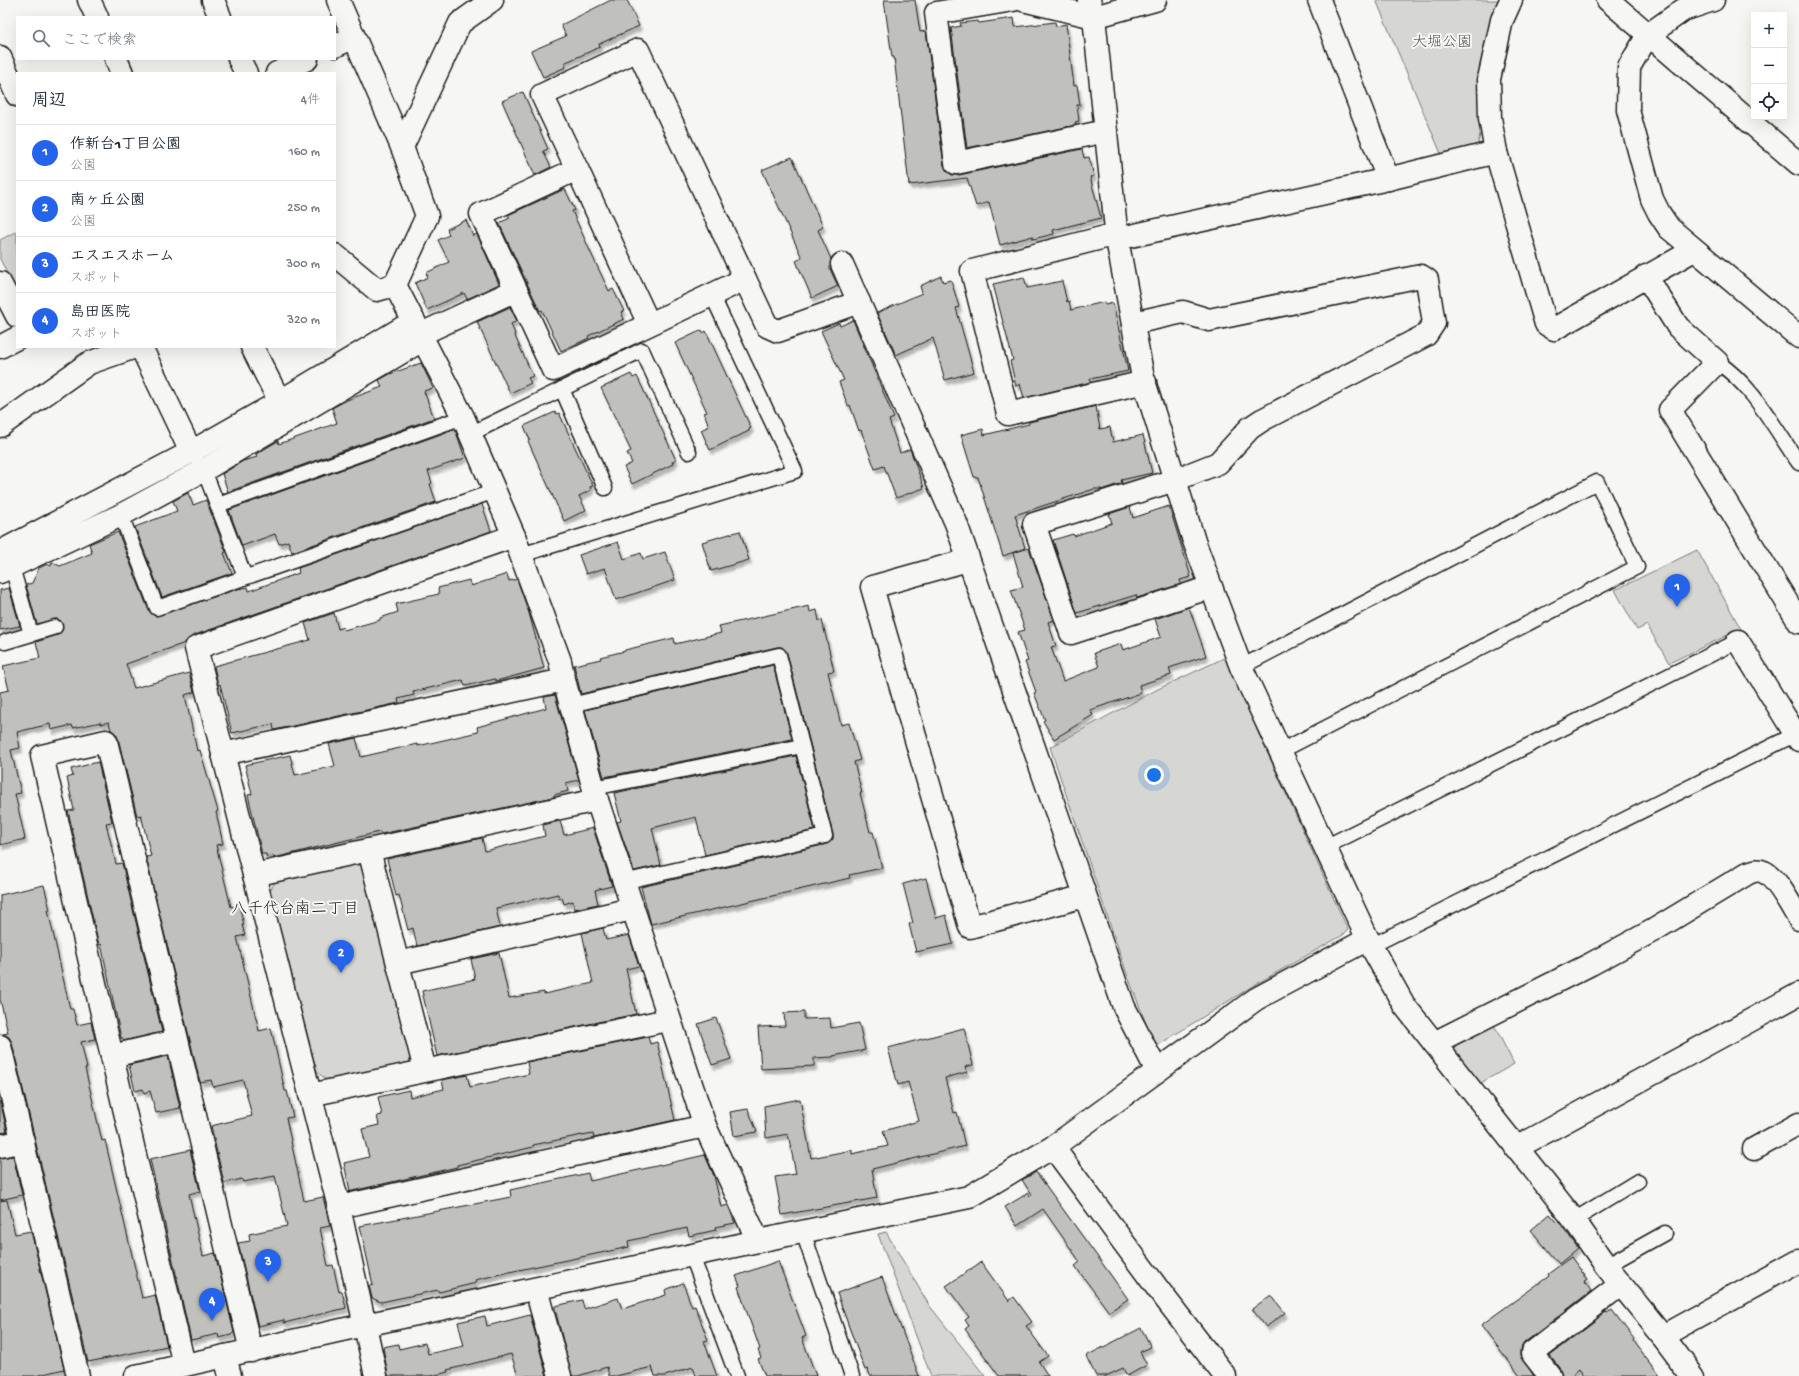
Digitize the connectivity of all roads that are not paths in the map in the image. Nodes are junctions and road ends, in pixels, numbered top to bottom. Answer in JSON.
{"nodes":[{"id":1,"x":89,"y":0,"type":"edge"},
{"id":2,"x":213,"y":0,"type":"edge"},
{"id":3,"x":338,"y":0,"type":"edge"},
{"id":4,"x":492,"y":0,"type":"edge"},
{"id":5,"x":1013,"y":0,"type":"edge"},
{"id":6,"x":1023,"y":0,"type":"edge"},
{"id":7,"x":1154,"y":0,"type":"edge"},
{"id":8,"x":1319,"y":0,"type":"edge"},
{"id":9,"x":1511,"y":0,"type":"edge"},
{"id":10,"x":1608,"y":0,"type":"edge"},
{"id":11,"x":1714,"y":0,"type":"edge"},
{"id":12,"x":1092,"y":9,"type":"edge"},
{"id":13,"x":97,"y":16,"type":"edge"},
{"id":14,"x":220,"y":16,"type":"edge"},
{"id":15,"x":1648,"y":35,"type":"junction"},
{"id":16,"x":344,"y":42,"type":"edge"},
{"id":17,"x":0,"y":57,"type":"edge"},
{"id":18,"x":116,"y":60,"type":"edge"},
{"id":19,"x":240,"y":60,"type":"edge"},
{"id":20,"x":305,"y":60,"type":"edge"},
{"id":21,"x":122,"y":72,"type":"edge"},
{"id":22,"x":246,"y":72,"type":"edge"},
{"id":23,"x":279,"y":72,"type":"edge"},
{"id":24,"x":16,"y":93,"type":"edge"},
{"id":25,"x":1106,"y":131,"type":"junction"},
{"id":26,"x":402,"y":147,"type":"junction"},
{"id":27,"x":1496,"y":152,"type":"junction"},
{"id":28,"x":1799,"y":164,"type":"edge"},
{"id":29,"x":577,"y":169,"type":"junction"},
{"id":30,"x":1388,"y":179,"type":"junction"},
{"id":31,"x":1117,"y":237,"type":"junction"},
{"id":32,"x":1694,"y":250,"type":"junction"},
{"id":33,"x":336,"y":256,"type":"edge"},
{"id":34,"x":842,"y":264,"type":"dead end"},
{"id":35,"x":1646,"y":276,"type":"junction"},
{"id":36,"x":745,"y":279,"type":"junction"},
{"id":37,"x":0,"y":283,"type":"edge"},
{"id":38,"x":395,"y":285,"type":"junction"},
{"id":39,"x":516,"y":290,"type":"junction"},
{"id":40,"x":712,"y":294,"type":"junction"},
{"id":41,"x":859,"y":302,"type":"junction"},
{"id":42,"x":16,"y":314,"type":"edge"},
{"id":43,"x":1133,"y":323,"type":"junction"},
{"id":44,"x":649,"y":324,"type":"junction"},
{"id":45,"x":420,"y":332,"type":"junction"},
{"id":46,"x":1799,"y":337,"type":"edge"},
{"id":47,"x":16,"y":339,"type":"edge"},
{"id":48,"x":0,"y":347,"type":"edge"},
{"id":49,"x":132,"y":348,"type":"edge"},
{"id":50,"x":141,"y":348,"type":"edge"},
{"id":51,"x":252,"y":348,"type":"edge"},
{"id":52,"x":1717,"y":362,"type":"junction"},
{"id":53,"x":1145,"y":382,"type":"junction"},
{"id":54,"x":562,"y":389,"type":"junction"},
{"id":55,"x":284,"y":411,"type":"junction"},
{"id":56,"x":466,"y":425,"type":"junction"},
{"id":57,"x":0,"y":426,"type":"edge"},
{"id":58,"x":191,"y":452,"type":"junction"},
{"id":59,"x":689,"y":452,"type":"dead end"},
{"id":60,"x":1799,"y":463,"type":"edge"},
{"id":61,"x":204,"y":470,"type":"junction"},
{"id":62,"x":1175,"y":480,"type":"junction"},
{"id":63,"x":605,"y":488,"type":"dead end"},
{"id":64,"x":495,"y":490,"type":"junction"},
{"id":65,"x":218,"y":505,"type":"junction"},
{"id":66,"x":121,"y":515,"type":"junction"},
{"id":67,"x":518,"y":546,"type":"junction"},
{"id":68,"x":968,"y":560,"type":"junction"},
{"id":69,"x":4,"y":564,"type":"edge"},
{"id":70,"x":245,"y":577,"type":"junction"},
{"id":71,"x":1211,"y":587,"type":"junction"},
{"id":72,"x":1799,"y":622,"type":"edge"},
{"id":73,"x":55,"y":627,"type":"dead end"},
{"id":74,"x":31,"y":634,"type":"junction"},
{"id":75,"x":1738,"y":641,"type":"joint"},
{"id":76,"x":5,"y":642,"type":"dead end"},
{"id":77,"x":1242,"y":667,"type":"junction"},
{"id":78,"x":564,"y":680,"type":"junction"},
{"id":79,"x":571,"y":705,"type":"junction"},
{"id":80,"x":1797,"y":737,"type":"edge"},
{"id":81,"x":802,"y":746,"type":"junction"},
{"id":82,"x":1281,"y":751,"type":"junction"},
{"id":83,"x":223,"y":754,"type":"junction"},
{"id":84,"x":595,"y":794,"type":"junction"},
{"id":85,"x":1325,"y":847,"type":"junction"},
{"id":86,"x":369,"y":850,"type":"junction"},
{"id":87,"x":254,"y":875,"type":"junction"},
{"id":88,"x":623,"y":882,"type":"junction"},
{"id":89,"x":1085,"y":896,"type":"junction"},
{"id":90,"x":632,"y":909,"type":"junction"},
{"id":91,"x":1799,"y":919,"type":"edge"},
{"id":92,"x":1370,"y":943,"type":"junction"},
{"id":93,"x":398,"y":963,"type":"junction"},
{"id":94,"x":1799,"y":994,"type":"edge"},
{"id":95,"x":668,"y":1020,"type":"junction"},
{"id":96,"x":177,"y":1040,"type":"junction"},
{"id":97,"x":1434,"y":1042,"type":"junction"},
{"id":98,"x":0,"y":1046,"type":"edge"},
{"id":99,"x":112,"y":1056,"type":"junction"},
{"id":100,"x":425,"y":1070,"type":"junction"},
{"id":101,"x":1157,"y":1070,"type":"junction"},
{"id":102,"x":310,"y":1095,"type":"junction"},
{"id":103,"x":1799,"y":1124,"type":"edge"},
{"id":104,"x":705,"y":1126,"type":"junction"},
{"id":105,"x":23,"y":1141,"type":"junction"},
{"id":106,"x":0,"y":1146,"type":"edge"},
{"id":107,"x":1053,"y":1147,"type":"junction"},
{"id":108,"x":1516,"y":1148,"type":"junction"},
{"id":109,"x":1754,"y":1149,"type":"dead end"},
{"id":110,"x":1638,"y":1181,"type":"dead end"},
{"id":111,"x":339,"y":1207,"type":"junction"},
{"id":112,"x":1574,"y":1220,"type":"junction"},
{"id":113,"x":803,"y":1232,"type":"junction"},
{"id":114,"x":1664,"y":1233,"type":"dead end"},
{"id":115,"x":758,"y":1241,"type":"junction"},
{"id":116,"x":692,"y":1256,"type":"junction"},
{"id":117,"x":1799,"y":1261,"type":"edge"},
{"id":118,"x":1606,"y":1266,"type":"junction"},
{"id":119,"x":1620,"y":1285,"type":"junction"},
{"id":120,"x":536,"y":1289,"type":"junction"},
{"id":121,"x":364,"y":1325,"type":"junction"},
{"id":122,"x":1663,"y":1336,"type":"junction"},
{"id":123,"x":251,"y":1351,"type":"junction"},
{"id":124,"x":184,"y":1365,"type":"junction"},
{"id":125,"x":228,"y":1366,"type":"edge"},
{"id":126,"x":78,"y":1376,"type":"edge"},
{"id":127,"x":136,"y":1376,"type":"edge"},
{"id":128,"x":376,"y":1376,"type":"edge"},
{"id":129,"x":560,"y":1376,"type":"edge"},
{"id":130,"x":737,"y":1376,"type":"edge"},
{"id":131,"x":852,"y":1376,"type":"edge"},
{"id":132,"x":1225,"y":1376,"type":"edge"},
{"id":133,"x":1550,"y":1376,"type":"edge"},
{"id":134,"x":1693,"y":1376,"type":"edge"}],
"edges":[{"from":1,"to":13,"type":"street"},
{"from":2,"to":14,"type":"street"},
{"from":3,"to":16,"type":"street"},
{"from":4,"to":26,"type":"street"},
{"from":5,"to":25,"type":"street"},
{"from":6,"to":12,"type":"street"},
{"from":7,"to":12,"type":"street"},
{"from":8,"to":30,"type":"street"},
{"from":9,"to":27,"type":"street"},
{"from":10,"to":15,"type":"street"},
{"from":11,"to":15,"type":"street"},
{"from":12,"to":25,"type":"street"},
{"from":15,"to":28,"type":"street"},
{"from":15,"to":32,"type":"street"},
{"from":16,"to":26,"type":"street"},
{"from":17,"to":24,"type":"street"},
{"from":18,"to":21,"type":"street"},
{"from":19,"to":22,"type":"street"},
{"from":20,"to":23,"type":"street"},
{"from":25,"to":31,"type":"street"},
{"from":26,"to":38,"type":"street"},
{"from":27,"to":30,"type":"street"},
{"from":27,"to":35,"type":"street"},
{"from":29,"to":36,"type":"street"},
{"from":29,"to":39,"type":"street"},
{"from":29,"to":44,"type":"street"},
{"from":30,"to":31,"type":"street"},
{"from":31,"to":43,"type":"street"},
{"from":31,"to":53,"type":"street"},
{"from":32,"to":35,"type":"street"},
{"from":32,"to":46,"type":"street"},
{"from":33,"to":38,"type":"street"},
{"from":34,"to":41,"type":"street"},
{"from":35,"to":52,"type":"street"},
{"from":36,"to":40,"type":"street"},
{"from":36,"to":41,"type":"street"},
{"from":37,"to":42,"type":"street"},
{"from":38,"to":45,"type":"street"},
{"from":39,"to":44,"type":"street"},
{"from":39,"to":45,"type":"street"},
{"from":40,"to":44,"type":"street"},
{"from":40,"to":67,"type":"lane"},
{"from":41,"to":68,"type":"street"},
{"from":43,"to":53,"type":"street"},
{"from":43,"to":62,"type":"street"},
{"from":45,"to":55,"type":"street"},
{"from":45,"to":56,"type":"street"},
{"from":47,"to":48,"type":"street"},
{"from":49,"to":57,"type":"street"},
{"from":50,"to":58,"type":"street"},
{"from":51,"to":55,"type":"street"},
{"from":52,"to":60,"type":"lane"},
{"from":52,"to":72,"type":"street"},
{"from":53,"to":62,"type":"street"},
{"from":54,"to":56,"type":"lane"},
{"from":54,"to":59,"type":"lane"},
{"from":54,"to":63,"type":"lane"},
{"from":55,"to":58,"type":"street"},
{"from":55,"to":61,"type":"street"},
{"from":56,"to":64,"type":"street"},
{"from":56,"to":65,"type":"lane"},
{"from":58,"to":61,"type":"lane"},
{"from":58,"to":69,"type":"street"},
{"from":61,"to":65,"type":"lane"},
{"from":61,"to":66,"type":"street"},
{"from":62,"to":71,"type":"street"},
{"from":62,"to":71,"type":"street"},
{"from":64,"to":67,"type":"street"},
{"from":64,"to":70,"type":"lane"},
{"from":65,"to":70,"type":"lane"},
{"from":66,"to":69,"type":"street"},
{"from":66,"to":70,"type":"lane"},
{"from":67,"to":78,"type":"street"},
{"from":67,"to":83,"type":"street"},
{"from":68,"to":89,"type":"street"},
{"from":68,"to":89,"type":"street"},
{"from":69,"to":74,"type":"lane"},
{"from":71,"to":77,"type":"street"},
{"from":73,"to":74,"type":"lane"},
{"from":74,"to":76,"type":"lane"},
{"from":75,"to":80,"type":"street"},
{"from":75,"to":85,"type":"lane"},
{"from":77,"to":82,"type":"street"},
{"from":77,"to":82,"type":"lane"},
{"from":78,"to":79,"type":"street"},
{"from":78,"to":83,"type":"street"},
{"from":79,"to":81,"type":"lane"},
{"from":79,"to":84,"type":"street"},
{"from":80,"to":92,"type":"lane"},
{"from":81,"to":84,"type":"lane"},
{"from":81,"to":88,"type":"lane"},
{"from":82,"to":85,"type":"street"},
{"from":83,"to":87,"type":"street"},
{"from":84,"to":86,"type":"street"},
{"from":84,"to":88,"type":"street"},
{"from":85,"to":92,"type":"street"},
{"from":86,"to":87,"type":"street"},
{"from":86,"to":93,"type":"street"},
{"from":87,"to":102,"type":"street"},
{"from":88,"to":90,"type":"street"},
{"from":89,"to":101,"type":"street"},
{"from":90,"to":93,"type":"street"},
{"from":90,"to":95,"type":"street"},
{"from":91,"to":97,"type":"street"},
{"from":92,"to":97,"type":"street"},
{"from":92,"to":101,"type":"street"},
{"from":93,"to":100,"type":"street"},
{"from":94,"to":108,"type":"street"},
{"from":95,"to":100,"type":"street"},
{"from":95,"to":104,"type":"street"},
{"from":96,"to":99,"type":"street"},
{"from":96,"to":99,"type":"street"},
{"from":96,"to":123,"type":"street"},
{"from":97,"to":108,"type":"street"},
{"from":98,"to":105,"type":"street"},
{"from":99,"to":124,"type":"street"},
{"from":100,"to":102,"type":"street"},
{"from":101,"to":107,"type":"street"},
{"from":102,"to":111,"type":"street"},
{"from":103,"to":109,"type":"street"},
{"from":104,"to":111,"type":"street"},
{"from":104,"to":115,"type":"street"},
{"from":105,"to":106,"type":"street"},
{"from":105,"to":126,"type":"street"},
{"from":107,"to":113,"type":"street"},
{"from":107,"to":132,"type":"street"},
{"from":108,"to":112,"type":"street"},
{"from":110,"to":112,"type":"lane"},
{"from":111,"to":121,"type":"street"},
{"from":112,"to":118,"type":"street"},
{"from":113,"to":115,"type":"street"},
{"from":113,"to":131,"type":"lane"},
{"from":114,"to":118,"type":"lane"},
{"from":115,"to":116,"type":"street"},
{"from":116,"to":120,"type":"street"},
{"from":116,"to":130,"type":"lane"},
{"from":117,"to":122,"type":"street"},
{"from":118,"to":119,"type":"street"},
{"from":119,"to":122,"type":"street"},
{"from":119,"to":133,"type":"street"},
{"from":120,"to":121,"type":"street"},
{"from":120,"to":129,"type":"street"},
{"from":121,"to":123,"type":"street"},
{"from":121,"to":128,"type":"street"},
{"from":122,"to":134,"type":"street"},
{"from":123,"to":125,"type":"street"},
{"from":124,"to":125,"type":"street"},
{"from":124,"to":127,"type":"street"}]}
